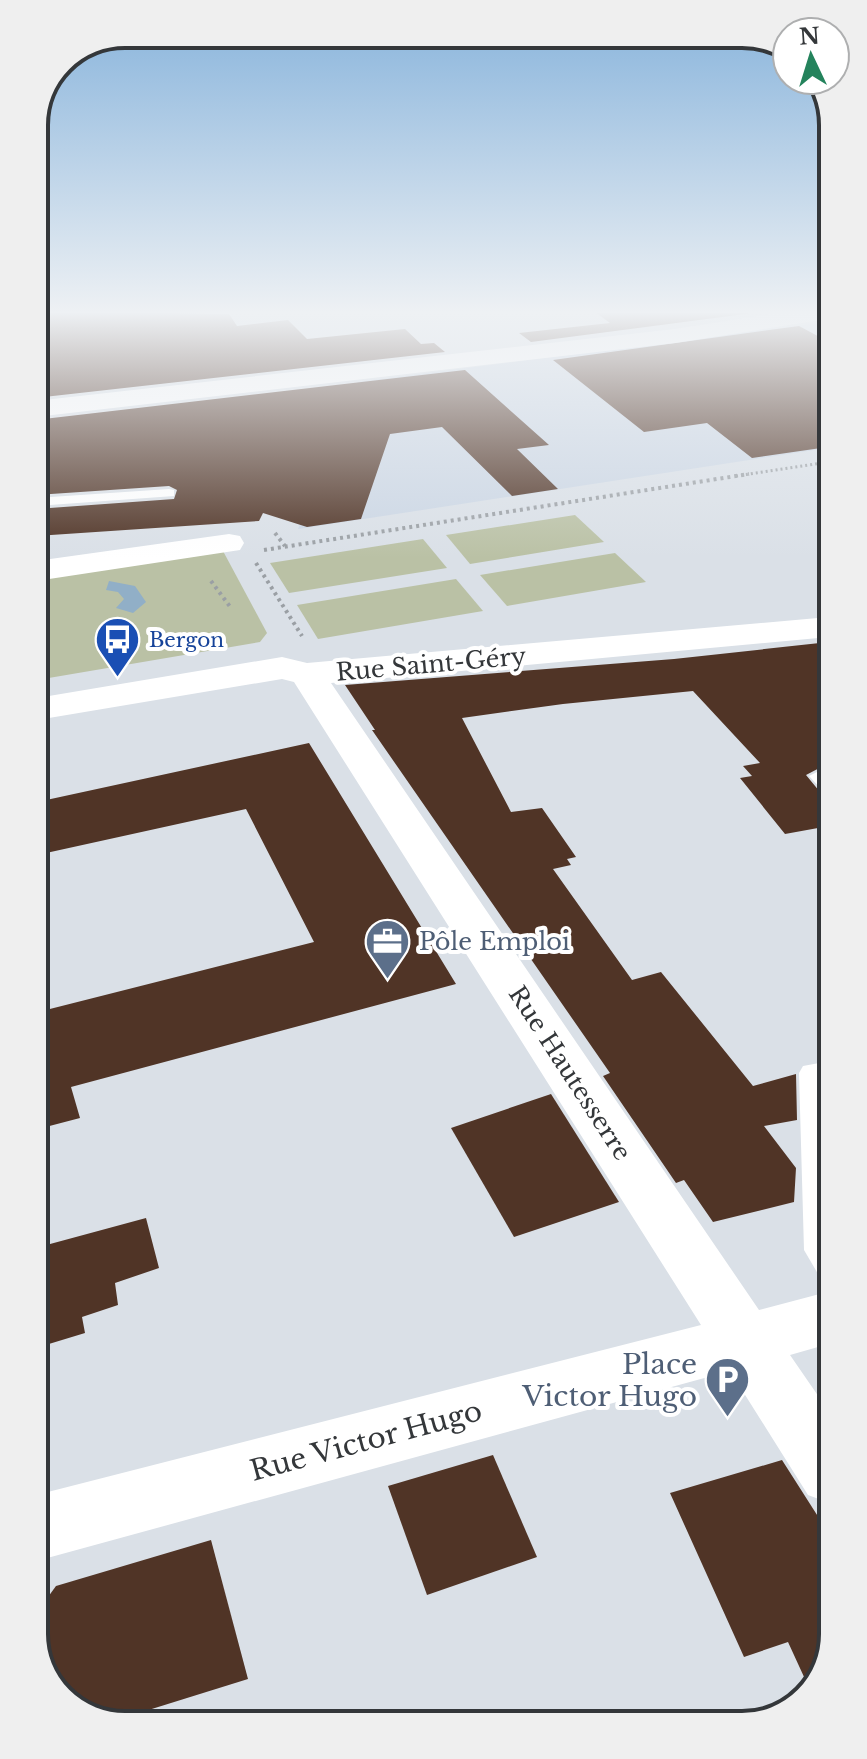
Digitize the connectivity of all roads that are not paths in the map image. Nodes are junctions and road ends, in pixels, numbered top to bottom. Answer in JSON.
{"nodes":[{"id":1,"x":175,"y":393,"type":"edge"},
{"id":2,"x":48,"y":408,"type":"edge"},
{"id":3,"x":169,"y":493,"type":"dead end"},
{"id":4,"x":48,"y":501,"type":"edge"},
{"id":5,"x":239,"y":547,"type":"road end"},
{"id":6,"x":48,"y":570,"type":"edge"},
{"id":7,"x":819,"y":628,"type":"edge"},
{"id":8,"x":307,"y":674,"type":"junction"},
{"id":9,"x":48,"y":707,"type":"edge"},
{"id":10,"x":819,"y":1072,"type":"edge"},
{"id":11,"x":819,"y":1250,"type":"edge"},
{"id":12,"x":819,"y":1321,"type":"edge"},
{"id":13,"x":746,"y":1342,"type":"junction"},
{"id":14,"x":819,"y":1453,"type":"edge"},
{"id":15,"x":48,"y":1525,"type":"edge"}],
"edges":[{"from":1,"to":2,"type":"street"},
{"from":3,"to":4,"type":"lane"},
{"from":5,"to":6,"type":"street"},
{"from":7,"to":8,"type":"street","name":"Rue Saint-Géry"},
{"from":8,"to":9,"type":"street","name":"Rue Saint-Géry"},
{"from":8,"to":13,"type":"street","name":"Rue Hautesserre"},
{"from":10,"to":11,"type":"lane"},
{"from":12,"to":13,"type":"street","name":"Rue Victor Hugo"},
{"from":13,"to":14,"type":"street","name":"Rue Hautesserre"},
{"from":13,"to":15,"type":"street","name":"Rue Victor Hugo"}]}
